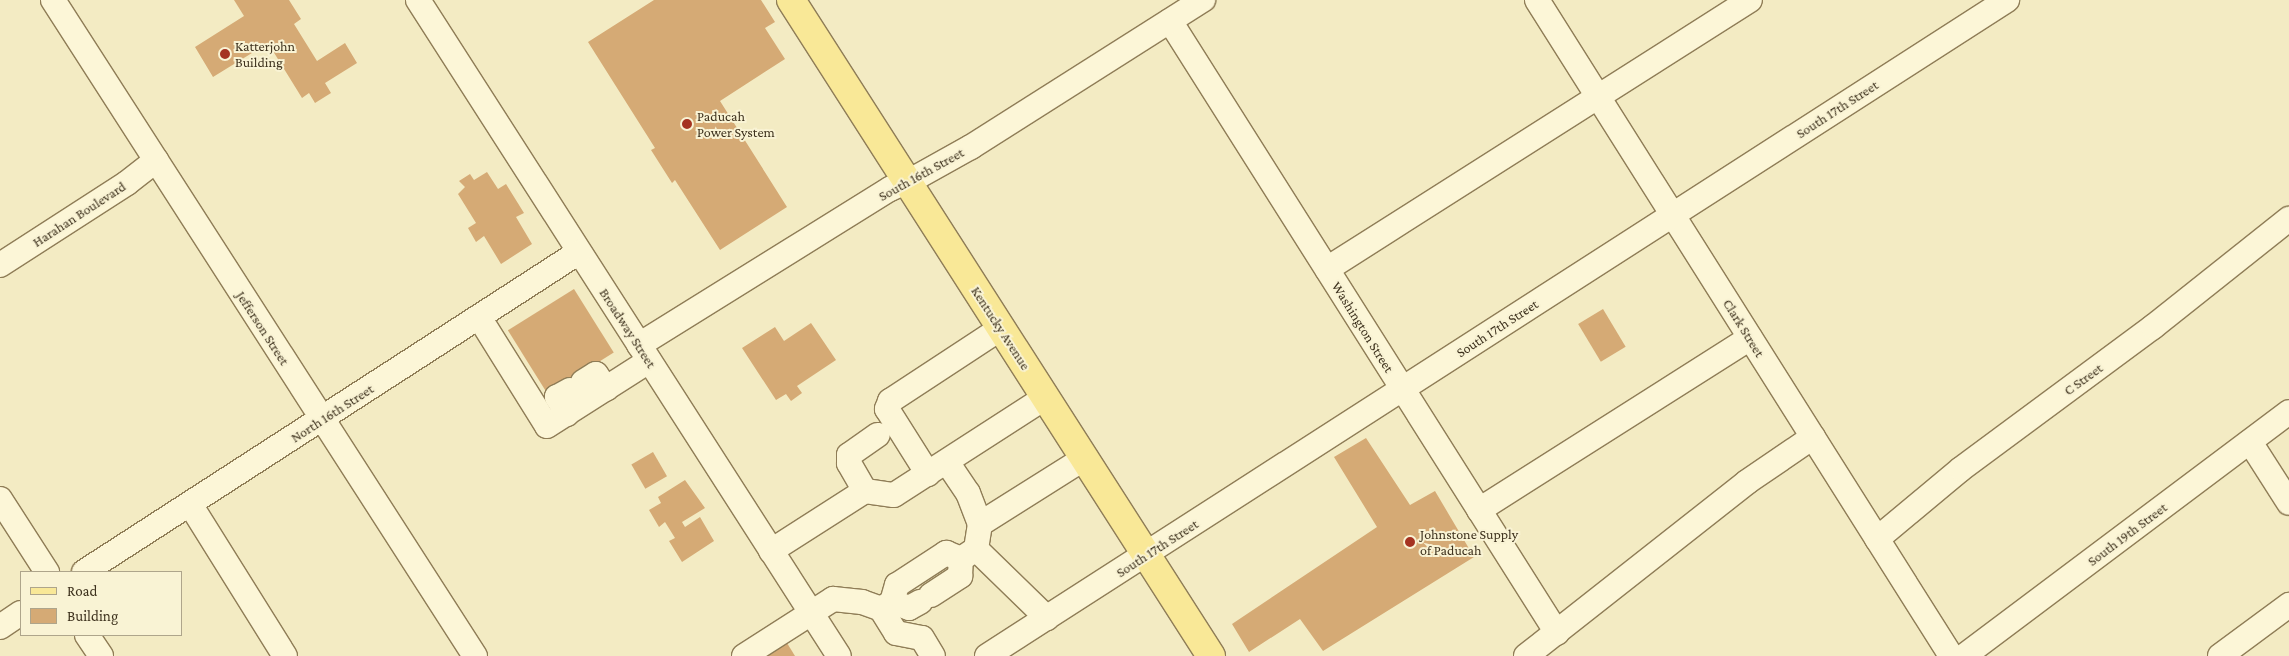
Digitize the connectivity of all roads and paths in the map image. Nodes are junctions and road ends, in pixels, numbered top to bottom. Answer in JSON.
{"nodes":[{"id":1,"x":52,"y":0,"type":"edge"},
{"id":2,"x":418,"y":0,"type":"edge"},
{"id":3,"x":791,"y":0,"type":"edge"},
{"id":4,"x":1202,"y":0,"type":"edge"},
{"id":5,"x":1537,"y":0,"type":"edge"},
{"id":6,"x":1750,"y":0,"type":"edge"},
{"id":7,"x":2007,"y":0,"type":"edge"},
{"id":8,"x":1170,"y":21,"type":"junction"},
{"id":9,"x":1598,"y":97,"type":"junction"},
{"id":10,"x":156,"y":160,"type":"junction"},
{"id":11,"x":907,"y":182,"type":"junction"},
{"id":12,"x":1672,"y":215,"type":"junction"},
{"id":13,"x":2289,"y":219,"type":"edge"},
{"id":14,"x":579,"y":252,"type":"junction"},
{"id":15,"x":0,"y":265,"type":"edge"},
{"id":16,"x":1327,"y":269,"type":"junction"},
{"id":17,"x":479,"y":317,"type":"junction"},
{"id":18,"x":1001,"y":328,"type":"junction"},
{"id":19,"x":1750,"y":338,"type":"junction"},
{"id":20,"x":644,"y":353,"type":"junction"},
{"id":21,"x":586,"y":387,"type":"junction"},
{"id":22,"x":1402,"y":389,"type":"junction"},
{"id":23,"x":1046,"y":397,"type":"junction"},
{"id":24,"x":2289,"y":412,"type":"edge"},
{"id":25,"x":567,"y":414,"type":"junction"},
{"id":26,"x":322,"y":419,"type":"junction"},
{"id":27,"x":878,"y":435,"type":"dead end"},
{"id":28,"x":1813,"y":437,"type":"junction"},
{"id":29,"x":2250,"y":442,"type":"junction"},
{"id":30,"x":1085,"y":458,"type":"junction"},
{"id":31,"x":938,"y":468,"type":"junction"},
{"id":32,"x":866,"y":491,"type":"junction"},
{"id":33,"x":0,"y":499,"type":"edge"},
{"id":34,"x":2289,"y":503,"type":"edge"},
{"id":35,"x":190,"y":504,"type":"junction"},
{"id":36,"x":1479,"y":510,"type":"junction"},
{"id":37,"x":980,"y":524,"type":"junction"},
{"id":38,"x":1877,"y":539,"type":"junction"},
{"id":39,"x":771,"y":551,"type":"junction"},
{"id":40,"x":969,"y":554,"type":"junction"},
{"id":41,"x":1147,"y":554,"type":"junction"},
{"id":42,"x":46,"y":571,"type":"edge"},
{"id":43,"x":86,"y":571,"type":"edge"},
{"id":44,"x":886,"y":605,"type":"junction"},
{"id":45,"x":2289,"y":605,"type":"edge"},
{"id":46,"x":810,"y":612,"type":"junction"},
{"id":47,"x":20,"y":614,"type":"edge"},
{"id":48,"x":1046,"y":618,"type":"junction"},
{"id":49,"x":0,"y":627,"type":"edge"},
{"id":50,"x":1556,"y":633,"type":"junction"},
{"id":51,"x":88,"y":636,"type":"edge"},
{"id":52,"x":1016,"y":648,"type":"edge"},
{"id":53,"x":101,"y":656,"type":"edge"},
{"id":54,"x":285,"y":656,"type":"edge"},
{"id":55,"x":474,"y":656,"type":"edge"},
{"id":56,"x":744,"y":656,"type":"edge"},
{"id":57,"x":839,"y":656,"type":"edge"},
{"id":58,"x":933,"y":656,"type":"edge"},
{"id":59,"x":987,"y":656,"type":"edge"},
{"id":60,"x":1211,"y":656,"type":"edge"},
{"id":61,"x":1526,"y":656,"type":"edge"},
{"id":62,"x":1951,"y":656,"type":"edge"},
{"id":63,"x":1964,"y":656,"type":"edge"},
{"id":64,"x":2220,"y":656,"type":"edge"}],
"edges":[{"from":1,"to":10,"type":"street","name":"Jefferson Street"},
{"from":2,"to":14,"type":"street","name":"Broadway Street"},
{"from":3,"to":11,"type":"main road","name":"Kentucky Avenue"},
{"from":4,"to":8,"type":"street","name":"South 16th Street"},
{"from":5,"to":9,"type":"street","name":"Clark Street"},
{"from":6,"to":9,"type":"street"},
{"from":7,"to":12,"type":"street","name":"South 17th Street"},
{"from":8,"to":11,"type":"street","name":"South 16th Street"},
{"from":8,"to":16,"type":"street","name":"Washington Street"},
{"from":9,"to":12,"type":"street","name":"Clark Street"},
{"from":9,"to":16,"type":"street"},
{"from":10,"to":15,"type":"street","name":"Harahan Boulevard"},
{"from":10,"to":26,"type":"street","name":"Jefferson Street"},
{"from":11,"to":18,"type":"main road","name":"Kentucky Avenue"},
{"from":11,"to":20,"type":"street","name":"South 16th Street"},
{"from":12,"to":19,"type":"street","name":"Clark Street"},
{"from":12,"to":22,"type":"street","name":"South 17th Street"},
{"from":13,"to":38,"type":"street","name":"C Street"},
{"from":14,"to":17,"type":"street","name":"North 16th Street"},
{"from":14,"to":20,"type":"street","name":"Broadway Street"},
{"from":16,"to":22,"type":"street","name":"Washington Street"},
{"from":17,"to":25,"type":"street","name":"South 16th Street"},
{"from":17,"to":26,"type":"street","name":"North 16th Street"},
{"from":18,"to":23,"type":"main road","name":"Kentucky Avenue"},
{"from":18,"to":31,"type":"street"},
{"from":19,"to":28,"type":"street","name":"Clark Street"},
{"from":19,"to":36,"type":"street"},
{"from":20,"to":21,"type":"street","name":"South 16th Street"},
{"from":20,"to":39,"type":"street","name":"Broadway Street"},
{"from":21,"to":25,"type":"street","name":"South 16th Street"},
{"from":21,"to":25,"type":"street"},
{"from":22,"to":36,"type":"street","name":"Washington Street"},
{"from":22,"to":41,"type":"street","name":"South 17th Street"},
{"from":23,"to":30,"type":"main road","name":"Kentucky Avenue"},
{"from":23,"to":31,"type":"street"},
{"from":24,"to":29,"type":"street","name":"South 19th Street"},
{"from":26,"to":35,"type":"street","name":"North 16th Street"},
{"from":26,"to":55,"type":"street","name":"Jefferson Street"},
{"from":27,"to":32,"type":"street"},
{"from":28,"to":38,"type":"street","name":"Clark Street"},
{"from":28,"to":50,"type":"street"},
{"from":29,"to":34,"type":"street"},
{"from":29,"to":63,"type":"street","name":"South 19th Street"},
{"from":30,"to":37,"type":"street"},
{"from":30,"to":41,"type":"main road","name":"Kentucky Avenue"},
{"from":31,"to":32,"type":"street"},
{"from":31,"to":37,"type":"street"},
{"from":32,"to":39,"type":"street"},
{"from":33,"to":42,"type":"street"},
{"from":35,"to":43,"type":"street","name":"North 16th Street"},
{"from":35,"to":54,"type":"street"},
{"from":36,"to":50,"type":"street","name":"Washington Street"},
{"from":37,"to":40,"type":"street"},
{"from":38,"to":62,"type":"street","name":"Clark Street"},
{"from":39,"to":46,"type":"street","name":"Broadway Street"},
{"from":40,"to":44,"type":"street"},
{"from":40,"to":44,"type":"street"},
{"from":40,"to":48,"type":"street"},
{"from":41,"to":48,"type":"street","name":"South 17th Street"},
{"from":41,"to":60,"type":"main road","name":"Kentucky Avenue"},
{"from":44,"to":46,"type":"street"},
{"from":44,"to":58,"type":"street"},
{"from":45,"to":64,"type":"street"},
{"from":46,"to":56,"type":"street"},
{"from":46,"to":57,"type":"street","name":"Broadway Street"},
{"from":47,"to":49,"type":"street"},
{"from":48,"to":52,"type":"street","name":"South 17th Street"},
{"from":50,"to":61,"type":"street"},
{"from":51,"to":53,"type":"street"},
{"from":52,"to":59,"type":"street","name":"South 17th Street"}]}
